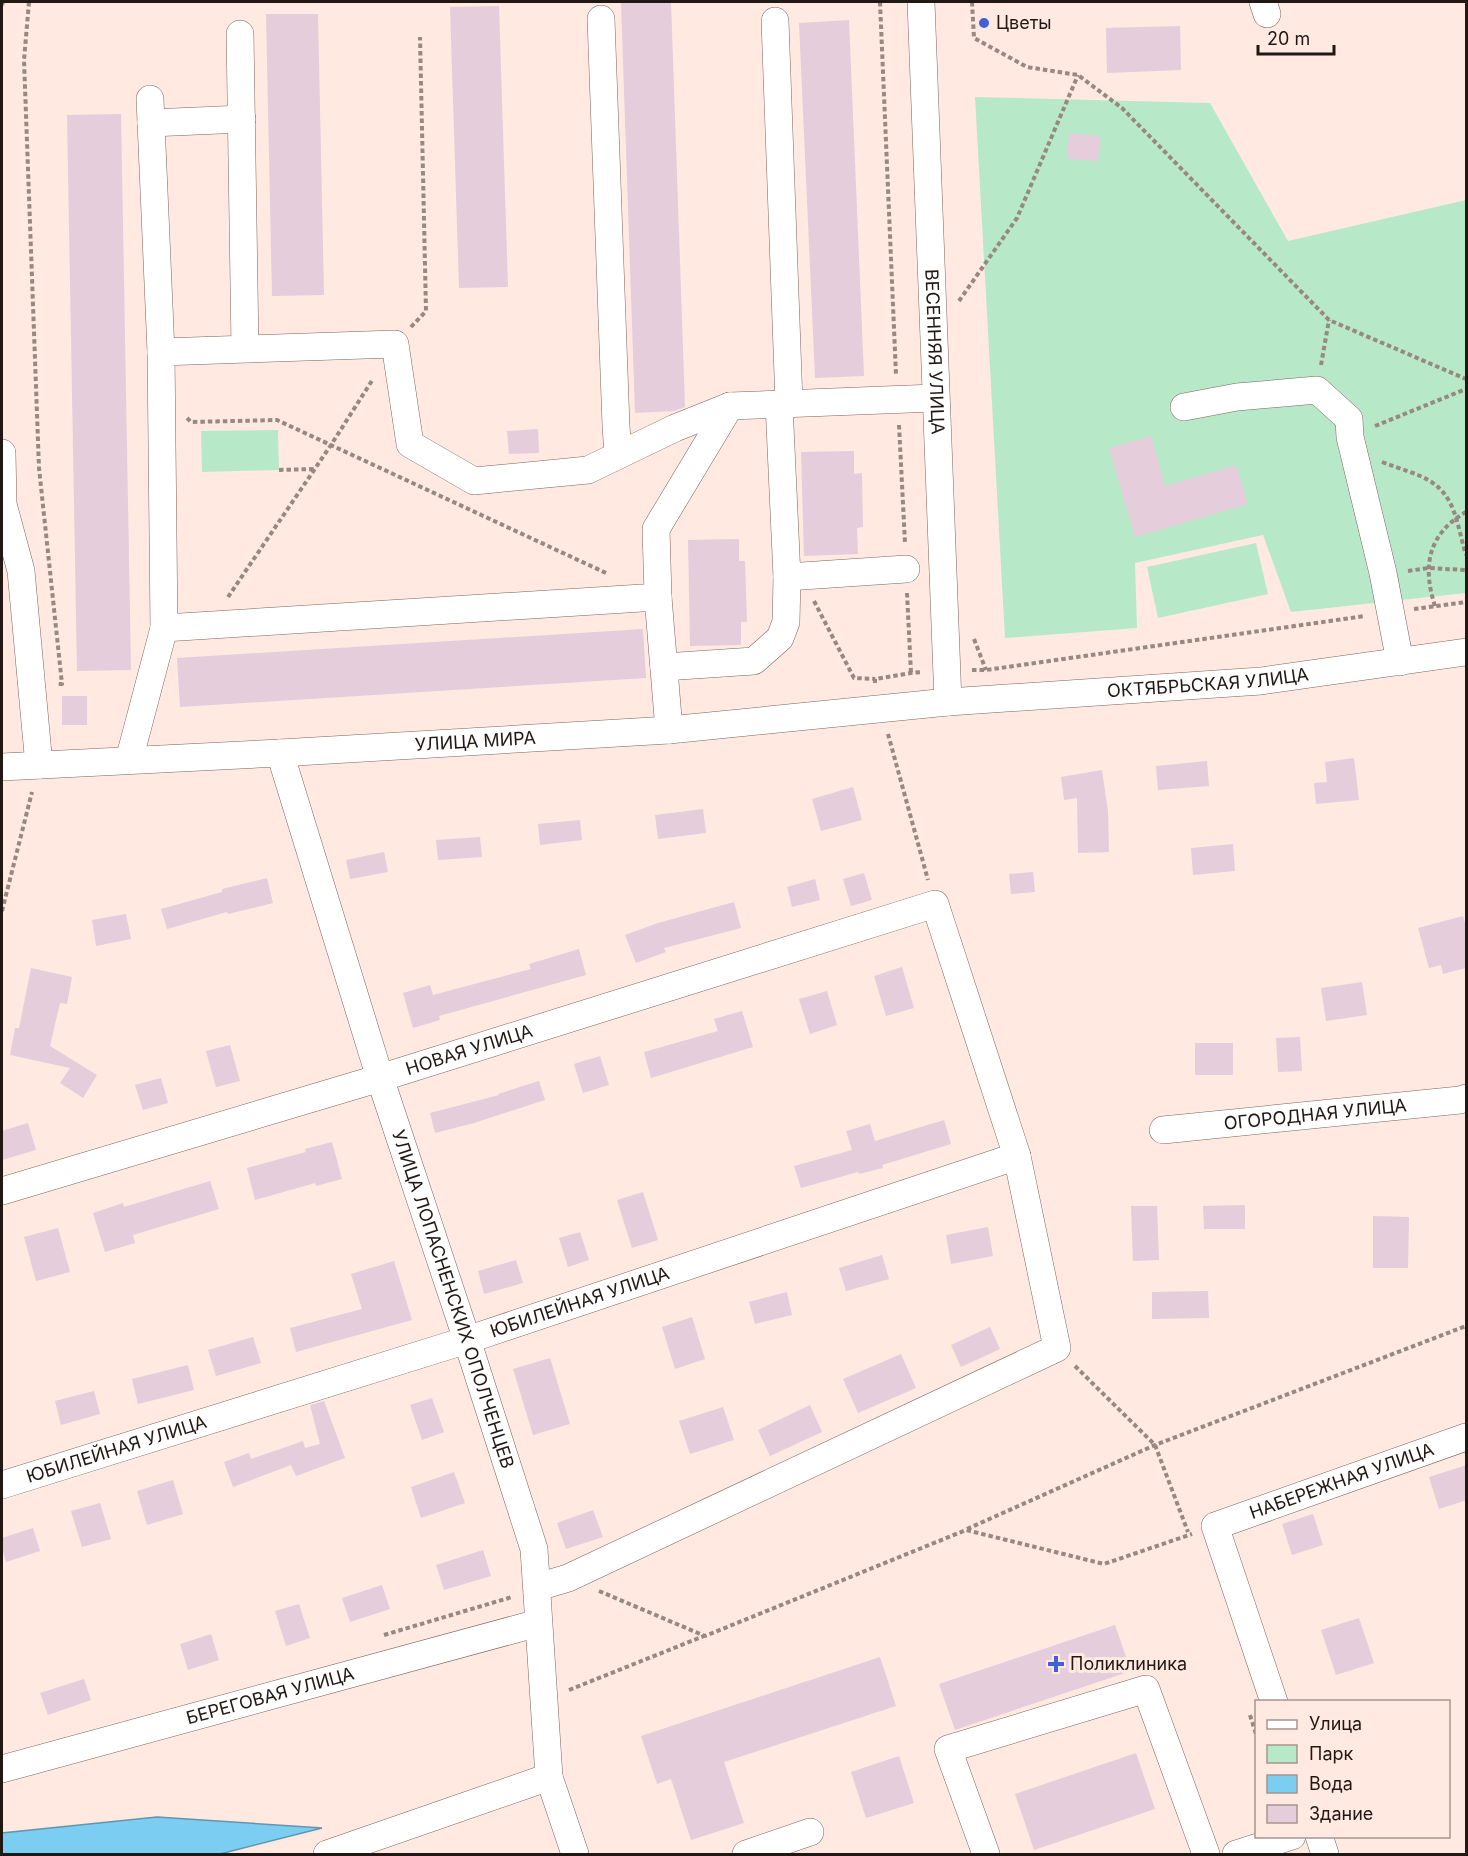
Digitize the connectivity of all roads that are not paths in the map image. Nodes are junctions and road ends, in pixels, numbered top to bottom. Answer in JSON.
{"nodes":[{"id":1,"x":921,"y":2,"type":"edge"},
{"id":2,"x":601,"y":19,"type":"dead end"},
{"id":3,"x":775,"y":21,"type":"dead end"},
{"id":4,"x":240,"y":34,"type":"dead end"},
{"id":5,"x":242,"y":119,"type":"junction"},
{"id":6,"x":245,"y":348,"type":"junction"},
{"id":7,"x":161,"y":352,"type":"junction"},
{"id":8,"x":935,"y":398,"type":"junction"},
{"id":9,"x":784,"y":403,"type":"junction"},
{"id":10,"x":730,"y":406,"type":"junction"},
{"id":11,"x":1184,"y":407,"type":"dead end"},
{"id":12,"x":2,"y":453,"type":"edge"},
{"id":13,"x":618,"y":455,"type":"junction"},
{"id":14,"x":906,"y":569,"type":"road end"},
{"id":15,"x":794,"y":576,"type":"junction"},
{"id":16,"x":658,"y":597,"type":"junction"},
{"id":17,"x":164,"y":628,"type":"junction"},
{"id":18,"x":1467,"y":652,"type":"edge"},
{"id":19,"x":1400,"y":662,"type":"junction"},
{"id":20,"x":664,"y":667,"type":"junction"},
{"id":21,"x":948,"y":702,"type":"junction"},
{"id":22,"x":669,"y":730,"type":"junction"},
{"id":23,"x":280,"y":753,"type":"junction"},
{"id":24,"x":129,"y":760,"type":"junction"},
{"id":25,"x":39,"y":765,"type":"junction"},
{"id":26,"x":2,"y":767,"type":"edge"},
{"id":27,"x":380,"y":1078,"type":"junction"},
{"id":28,"x":1467,"y":1098,"type":"edge"},
{"id":29,"x":1163,"y":1130,"type":"dead end"},
{"id":30,"x":1017,"y":1156,"type":"junction"},
{"id":31,"x":2,"y":1191,"type":"edge"},
{"id":32,"x":467,"y":1340,"type":"junction"},
{"id":33,"x":1467,"y":1437,"type":"edge"},
{"id":34,"x":2,"y":1485,"type":"edge"},
{"id":35,"x":538,"y":1587,"type":"junction"},
{"id":36,"x":538,"y":1623,"type":"junction"},
{"id":37,"x":1274,"y":1700,"type":"edge"},
{"id":38,"x":2,"y":1769,"type":"edge"},
{"id":39,"x":549,"y":1776,"type":"junction"},
{"id":40,"x":810,"y":1832,"type":"dead end"},
{"id":41,"x":1286,"y":1838,"type":"edge"},
{"id":42,"x":1320,"y":1838,"type":"edge"},
{"id":43,"x":327,"y":1854,"type":"edge"},
{"id":44,"x":575,"y":1854,"type":"edge"},
{"id":45,"x":746,"y":1854,"type":"edge"},
{"id":46,"x":986,"y":1854,"type":"edge"},
{"id":47,"x":1206,"y":1854,"type":"edge"},
{"id":48,"x":1236,"y":1854,"type":"edge"},
{"id":49,"x":1325,"y":1854,"type":"edge"}],
"edges":[{"from":1,"to":8,"type":"street","name":"ВЕСЕННЯЯ УЛИЦА"},
{"from":2,"to":13,"type":"street"},
{"from":3,"to":9,"type":"street"},
{"from":4,"to":5,"type":"street"},
{"from":5,"to":6,"type":"street"},
{"from":5,"to":7,"type":"street"},
{"from":6,"to":7,"type":"street"},
{"from":6,"to":13,"type":"street"},
{"from":7,"to":17,"type":"street"},
{"from":8,"to":9,"type":"street"},
{"from":8,"to":21,"type":"street","name":"ВЕСЕННЯЯ УЛИЦА"},
{"from":9,"to":10,"type":"street"},
{"from":9,"to":15,"type":"street"},
{"from":10,"to":13,"type":"street"},
{"from":10,"to":16,"type":"street"},
{"from":11,"to":19,"type":"street"},
{"from":12,"to":25,"type":"street"},
{"from":14,"to":15,"type":"street"},
{"from":15,"to":20,"type":"street"},
{"from":16,"to":17,"type":"street"},
{"from":16,"to":20,"type":"street"},
{"from":17,"to":24,"type":"street"},
{"from":18,"to":19,"type":"street","name":"ОКТЯБРЬСКАЯ УЛИЦА"},
{"from":19,"to":21,"type":"street","name":"ОКТЯБРЬСКАЯ УЛИЦА"},
{"from":20,"to":22,"type":"street"},
{"from":21,"to":22,"type":"street","name":"УЛИЦА МИРА"},
{"from":22,"to":23,"type":"street","name":"УЛИЦА МИРА"},
{"from":23,"to":24,"type":"street","name":"УЛИЦА МИРА"},
{"from":23,"to":27,"type":"street","name":"УЛИЦА ЛОПАСНЕНСКИХ ОПОЛЧЕНЦЕВ"},
{"from":24,"to":25,"type":"street","name":"УЛИЦА МИРА"},
{"from":25,"to":26,"type":"street","name":"УЛИЦА МИРА"},
{"from":27,"to":30,"type":"street","name":"НОВАЯ УЛИЦА"},
{"from":27,"to":31,"type":"street","name":"НОВАЯ УЛИЦА"},
{"from":27,"to":32,"type":"street","name":"УЛИЦА ЛОПАСНЕНСКИХ ОПОЛЧЕНЦЕВ"},
{"from":28,"to":29,"type":"street","name":"ОГОРОДНАЯ УЛИЦА"},
{"from":30,"to":32,"type":"street","name":"ЮБИЛЕЙНАЯ УЛИЦА"},
{"from":30,"to":35,"type":"street"},
{"from":32,"to":34,"type":"street","name":"ЮБИЛЕЙНАЯ УЛИЦА"},
{"from":32,"to":35,"type":"street","name":"УЛИЦА ЛОПАСНЕНСКИХ ОПОЛЧЕНЦЕВ"},
{"from":33,"to":37,"type":"street","name":"НАБЕРЕЖНАЯ УЛИЦА"},
{"from":35,"to":36,"type":"street","name":"УЛИЦА ЛОПАСНЕНСКИХ ОПОЛЧЕНЦЕВ"},
{"from":36,"to":38,"type":"street","name":"БЕРЕГОВАЯ УЛИЦА"},
{"from":36,"to":39,"type":"street","name":"УЛИЦА ЛОПАСНЕНСКИХ ОПОЛЧЕНЦЕВ"},
{"from":39,"to":43,"type":"street"},
{"from":39,"to":44,"type":"street","name":"УЛИЦА ЛОПАСНЕНСКИХ ОПОЛЧЕНЦЕВ"},
{"from":40,"to":45,"type":"street"},
{"from":41,"to":48,"type":"street"},
{"from":42,"to":49,"type":"street"},
{"from":46,"to":47,"type":"street"}]}
